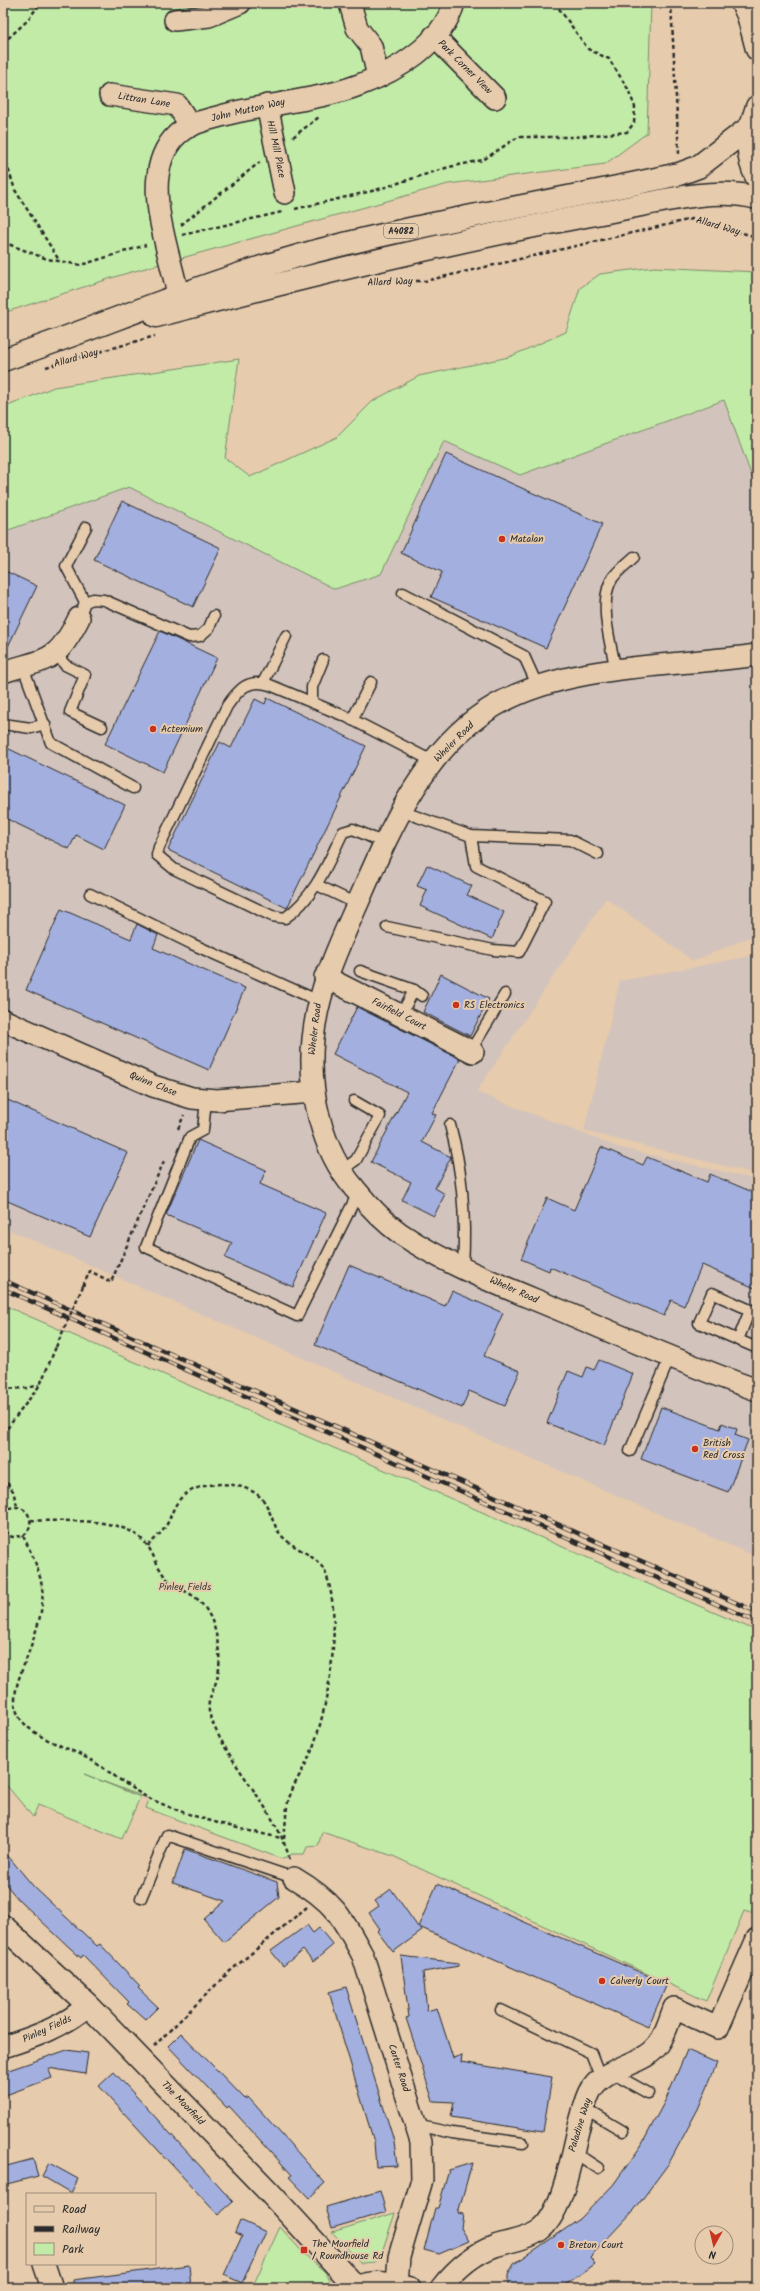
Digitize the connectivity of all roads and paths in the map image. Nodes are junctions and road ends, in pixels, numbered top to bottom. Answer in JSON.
{"nodes":[{"id":1,"x":40,"y":3,"type":"edge"},
{"id":2,"x":240,"y":3,"type":"edge"},
{"id":3,"x":454,"y":3,"type":"edge"},
{"id":4,"x":555,"y":3,"type":"edge"},
{"id":5,"x":671,"y":3,"type":"edge"},
{"id":6,"x":742,"y":3,"type":"edge"},
{"id":7,"x":352,"y":6,"type":"dead end"},
{"id":8,"x":175,"y":20,"type":"dead end"},
{"id":9,"x":434,"y":36,"type":"junction"},
{"id":10,"x":3,"y":43,"type":"edge"},
{"id":11,"x":757,"y":49,"type":"edge"},
{"id":12,"x":378,"y":77,"type":"junction"},
{"id":13,"x":110,"y":95,"type":"dead end"},
{"id":14,"x":495,"y":98,"type":"dead end"},
{"id":15,"x":267,"y":105,"type":"junction"},
{"id":16,"x":757,"y":107,"type":"edge"},
{"id":17,"x":322,"y":114,"type":"dead end"},
{"id":18,"x":3,"y":121,"type":"edge"},
{"id":19,"x":191,"y":126,"type":"junction"},
{"id":20,"x":750,"y":127,"type":"junction"},
{"id":21,"x":292,"y":138,"type":"dead end"},
{"id":22,"x":261,"y":162,"type":"dead end"},
{"id":23,"x":684,"y":172,"type":"junction"},
{"id":24,"x":757,"y":178,"type":"edge"},
{"id":25,"x":285,"y":192,"type":"dead end"},
{"id":26,"x":686,"y":197,"type":"junction"},
{"id":27,"x":757,"y":198,"type":"edge"},
{"id":28,"x":692,"y":219,"type":"junction"},
{"id":29,"x":757,"y":237,"type":"edge"},
{"id":30,"x":166,"y":238,"type":"junction"},
{"id":31,"x":3,"y":242,"type":"edge"},
{"id":32,"x":59,"y":261,"type":"junction"},
{"id":33,"x":379,"y":281,"type":"dead end"},
{"id":34,"x":178,"y":294,"type":"junction"},
{"id":35,"x":163,"y":333,"type":"dead end"},
{"id":36,"x":49,"y":344,"type":"junction"},
{"id":37,"x":3,"y":360,"type":"edge"},
{"id":38,"x":41,"y":369,"type":"dead end"},
{"id":39,"x":86,"y":527,"type":"dead end"},
{"id":40,"x":634,"y":557,"type":"dead end"},
{"id":41,"x":403,"y":593,"type":"dead end"},
{"id":42,"x":82,"y":610,"type":"junction"},
{"id":43,"x":214,"y":616,"type":"dead end"},
{"id":44,"x":286,"y":636,"type":"dead end"},
{"id":45,"x":56,"y":652,"type":"junction"},
{"id":46,"x":757,"y":655,"type":"edge"},
{"id":47,"x":323,"y":660,"type":"dead end"},
{"id":48,"x":23,"y":667,"type":"junction"},
{"id":49,"x":616,"y":670,"type":"junction"},
{"id":50,"x":3,"y":672,"type":"edge"},
{"id":51,"x":371,"y":682,"type":"dead end"},
{"id":52,"x":263,"y":683,"type":"junction"},
{"id":53,"x":538,"y":687,"type":"junction"},
{"id":54,"x":312,"y":702,"type":"junction"},
{"id":55,"x":352,"y":720,"type":"junction"},
{"id":56,"x":3,"y":724,"type":"edge"},
{"id":57,"x":45,"y":724,"type":"junction"},
{"id":58,"x":102,"y":727,"type":"dead end"},
{"id":59,"x":434,"y":762,"type":"junction"},
{"id":60,"x":133,"y":788,"type":"dead end"},
{"id":61,"x":401,"y":811,"type":"junction"},
{"id":62,"x":471,"y":836,"type":"junction"},
{"id":63,"x":384,"y":843,"type":"junction"},
{"id":64,"x":598,"y":854,"type":"dead end"},
{"id":65,"x":317,"y":884,"type":"junction"},
{"id":66,"x":90,"y":894,"type":"dead end"},
{"id":67,"x":357,"y":904,"type":"junction"},
{"id":68,"x":388,"y":927,"type":"dead end"},
{"id":69,"x":360,"y":971,"type":"dead end"},
{"id":70,"x":325,"y":977,"type":"junction"},
{"id":71,"x":505,"y":994,"type":"dead end"},
{"id":72,"x":318,"y":1001,"type":"junction"},
{"id":73,"x":401,"y":1015,"type":"junction"},
{"id":74,"x":3,"y":1020,"type":"edge"},
{"id":75,"x":472,"y":1051,"type":"joint"},
{"id":76,"x":313,"y":1092,"type":"junction"},
{"id":77,"x":199,"y":1099,"type":"junction"},
{"id":78,"x":354,"y":1101,"type":"dead end"},
{"id":79,"x":450,"y":1125,"type":"dead end"},
{"id":80,"x":176,"y":1134,"type":"dead end"},
{"id":81,"x":167,"y":1155,"type":"dead end"},
{"id":82,"x":342,"y":1170,"type":"junction"},
{"id":83,"x":358,"y":1193,"type":"junction"},
{"id":84,"x":463,"y":1267,"type":"junction"},
{"id":85,"x":754,"y":1312,"type":"edge"},
{"id":86,"x":738,"y":1340,"type":"junction"},
{"id":87,"x":757,"y":1348,"type":"edge"},
{"id":88,"x":670,"y":1357,"type":"junction"},
{"id":89,"x":40,"y":1385,"type":"junction"},
{"id":90,"x":3,"y":1389,"type":"edge"},
{"id":91,"x":757,"y":1390,"type":"edge"},
{"id":92,"x":3,"y":1434,"type":"edge"},
{"id":93,"x":630,"y":1451,"type":"dead end"},
{"id":94,"x":3,"y":1477,"type":"edge"},
{"id":95,"x":17,"y":1506,"type":"junction"},
{"id":96,"x":3,"y":1513,"type":"edge"},
{"id":97,"x":31,"y":1520,"type":"junction"},
{"id":98,"x":3,"y":1530,"type":"edge"},
{"id":99,"x":23,"y":1536,"type":"junction"},
{"id":100,"x":148,"y":1546,"type":"junction"},
{"id":101,"x":281,"y":1838,"type":"junction"},
{"id":102,"x":283,"y":1844,"type":"junction"},
{"id":103,"x":294,"y":1878,"type":"junction"},
{"id":104,"x":321,"y":1895,"type":"junction"},
{"id":105,"x":141,"y":1898,"type":"dead end"},
{"id":106,"x":3,"y":1926,"type":"edge"},
{"id":107,"x":757,"y":1939,"type":"edge"},
{"id":108,"x":88,"y":2005,"type":"junction"},
{"id":109,"x":501,"y":2010,"type":"dead end"},
{"id":110,"x":3,"y":2048,"type":"edge"},
{"id":111,"x":140,"y":2059,"type":"junction"},
{"id":112,"x":606,"y":2076,"type":"junction"},
{"id":113,"x":648,"y":2093,"type":"dead end"},
{"id":114,"x":584,"y":2108,"type":"junction"},
{"id":115,"x":416,"y":2125,"type":"junction"},
{"id":116,"x":623,"y":2131,"type":"dead end"},
{"id":117,"x":523,"y":2143,"type":"dead end"},
{"id":118,"x":572,"y":2151,"type":"junction"},
{"id":119,"x":598,"y":2168,"type":"dead end"},
{"id":120,"x":44,"y":2265,"type":"edge"},
{"id":121,"x":403,"y":2286,"type":"edge"},
{"id":122,"x":52,"y":2288,"type":"edge"},
{"id":123,"x":355,"y":2288,"type":"edge"},
{"id":124,"x":441,"y":2288,"type":"edge"}],
"edges":[{"from":1,"to":10,"type":"path"},
{"from":2,"to":8,"type":"street"},
{"from":3,"to":9,"type":"street","name":"John Mutton Way"},
{"from":4,"to":30,"type":"path"},
{"from":5,"to":23,"type":"path"},
{"from":6,"to":11,"type":"main road"},
{"from":7,"to":12,"type":"street"},
{"from":9,"to":12,"type":"street","name":"John Mutton Way"},
{"from":9,"to":14,"type":"street","name":"Park Corner View"},
{"from":12,"to":15,"type":"street","name":"John Mutton Way"},
{"from":13,"to":19,"type":"street","name":"Littran Lane"},
{"from":15,"to":19,"type":"street","name":"John Mutton Way"},
{"from":15,"to":25,"type":"street","name":"Hill Mill Place"},
{"from":16,"to":20,"type":"main road"},
{"from":17,"to":21,"type":"path"},
{"from":18,"to":32,"type":"path"},
{"from":19,"to":30,"type":"street","name":"John Mutton Way"},
{"from":20,"to":23,"type":"main road","name":"Allard Way","number":"A4082"},
{"from":20,"to":24,"type":"main road"},
{"from":22,"to":30,"type":"path"},
{"from":23,"to":34,"type":"main road","name":"Allard Way","number":"A4082"},
{"from":26,"to":27,"type":"main road","name":"Allard Way","number":"A4082"},
{"from":26,"to":28,"type":"path"},
{"from":26,"to":36,"type":"main road","name":"Allard Way","number":"A4082"},
{"from":28,"to":29,"type":"path","name":"Allard Way"},
{"from":28,"to":33,"type":"path","name":"Allard Way"},
{"from":30,"to":32,"type":"path"},
{"from":30,"to":34,"type":"street","name":"John Mutton Way"},
{"from":31,"to":32,"type":"path"},
{"from":34,"to":36,"type":"main road","name":"Allard Way","number":"A4082"},
{"from":35,"to":38,"type":"path","name":"Allard Way"},
{"from":36,"to":37,"type":"main road","name":"Allard Way","number":"A4082"},
{"from":39,"to":42,"type":"lane"},
{"from":40,"to":49,"type":"lane"},
{"from":41,"to":53,"type":"lane"},
{"from":42,"to":43,"type":"lane"},
{"from":42,"to":45,"type":"street"},
{"from":44,"to":52,"type":"lane"},
{"from":45,"to":48,"type":"street"},
{"from":45,"to":58,"type":"lane"},
{"from":46,"to":49,"type":"street","name":"Wheler Road"},
{"from":47,"to":54,"type":"lane"},
{"from":48,"to":50,"type":"street"},
{"from":48,"to":57,"type":"lane"},
{"from":49,"to":53,"type":"street","name":"Wheler Road"},
{"from":51,"to":55,"type":"lane"},
{"from":52,"to":54,"type":"lane"},
{"from":52,"to":65,"type":"lane"},
{"from":53,"to":59,"type":"street","name":"Wheler Road"},
{"from":54,"to":55,"type":"lane"},
{"from":55,"to":59,"type":"lane"},
{"from":56,"to":57,"type":"lane"},
{"from":57,"to":60,"type":"lane"},
{"from":59,"to":61,"type":"street","name":"Wheler Road"},
{"from":61,"to":62,"type":"lane"},
{"from":61,"to":63,"type":"street","name":"Wheler Road"},
{"from":62,"to":64,"type":"lane"},
{"from":62,"to":68,"type":"lane"},
{"from":63,"to":65,"type":"lane"},
{"from":63,"to":67,"type":"street","name":"Wheler Road"},
{"from":65,"to":67,"type":"lane"},
{"from":66,"to":72,"type":"lane"},
{"from":67,"to":70,"type":"street","name":"Wheler Road"},
{"from":69,"to":73,"type":"lane"},
{"from":70,"to":72,"type":"street","name":"Wheler Road"},
{"from":70,"to":73,"type":"street","name":"Fairfield Court"},
{"from":71,"to":75,"type":"lane"},
{"from":72,"to":76,"type":"street","name":"Wheler Road"},
{"from":73,"to":75,"type":"street","name":"Fairfield Court"},
{"from":74,"to":77,"type":"street","name":"Quinn Close"},
{"from":76,"to":77,"type":"street","name":"Quinn Close"},
{"from":76,"to":82,"type":"street","name":"Wheler Road"},
{"from":77,"to":80,"type":"path"},
{"from":77,"to":83,"type":"lane"},
{"from":78,"to":82,"type":"lane"},
{"from":79,"to":84,"type":"lane"},
{"from":81,"to":89,"type":"path","bridge":true},
{"from":82,"to":83,"type":"street","name":"Wheler Road"},
{"from":83,"to":84,"type":"street","name":"Wheler Road"},
{"from":84,"to":88,"type":"street","name":"Wheler Road"},
{"from":85,"to":86,"type":"lane"},
{"from":85,"to":86,"type":"lane"},
{"from":86,"to":87,"type":"lane"},
{"from":88,"to":91,"type":"street","name":"Wheler Road"},
{"from":88,"to":93,"type":"lane"},
{"from":89,"to":90,"type":"path"},
{"from":89,"to":92,"type":"path"},
{"from":94,"to":95,"type":"path"},
{"from":95,"to":96,"type":"path"},
{"from":95,"to":97,"type":"path"},
{"from":97,"to":99,"type":"path"},
{"from":97,"to":100,"type":"path"},
{"from":98,"to":99,"type":"path"},
{"from":99,"to":101,"type":"path"},
{"from":100,"to":101,"type":"path"},
{"from":100,"to":102,"type":"path"},
{"from":101,"to":102,"type":"path"},
{"from":102,"to":103,"type":"path"},
{"from":103,"to":104,"type":"street","name":"Carter Road"},
{"from":103,"to":105,"type":"lane"},
{"from":104,"to":111,"type":"path"},
{"from":104,"to":115,"type":"street","name":"Carter Road"},
{"from":106,"to":108,"type":"main road","name":"The Moorfield"},
{"from":107,"to":112,"type":"street"},
{"from":108,"to":110,"type":"street","name":"Pinley Fields"},
{"from":108,"to":111,"type":"main road","name":"The Moorfield"},
{"from":109,"to":112,"type":"lane"},
{"from":111,"to":123,"type":"main road","name":"The Moorfield"},
{"from":112,"to":113,"type":"lane"},
{"from":112,"to":114,"type":"street","name":"Paladine Way"},
{"from":114,"to":116,"type":"lane"},
{"from":114,"to":118,"type":"street","name":"Paladine Way"},
{"from":115,"to":117,"type":"lane"},
{"from":115,"to":121,"type":"street","name":"Carter Road"},
{"from":118,"to":119,"type":"lane"},
{"from":118,"to":124,"type":"street","name":"Paladine Way"},
{"from":120,"to":122,"type":"street"},
{"from":121,"to":123,"type":"main road"}]}
